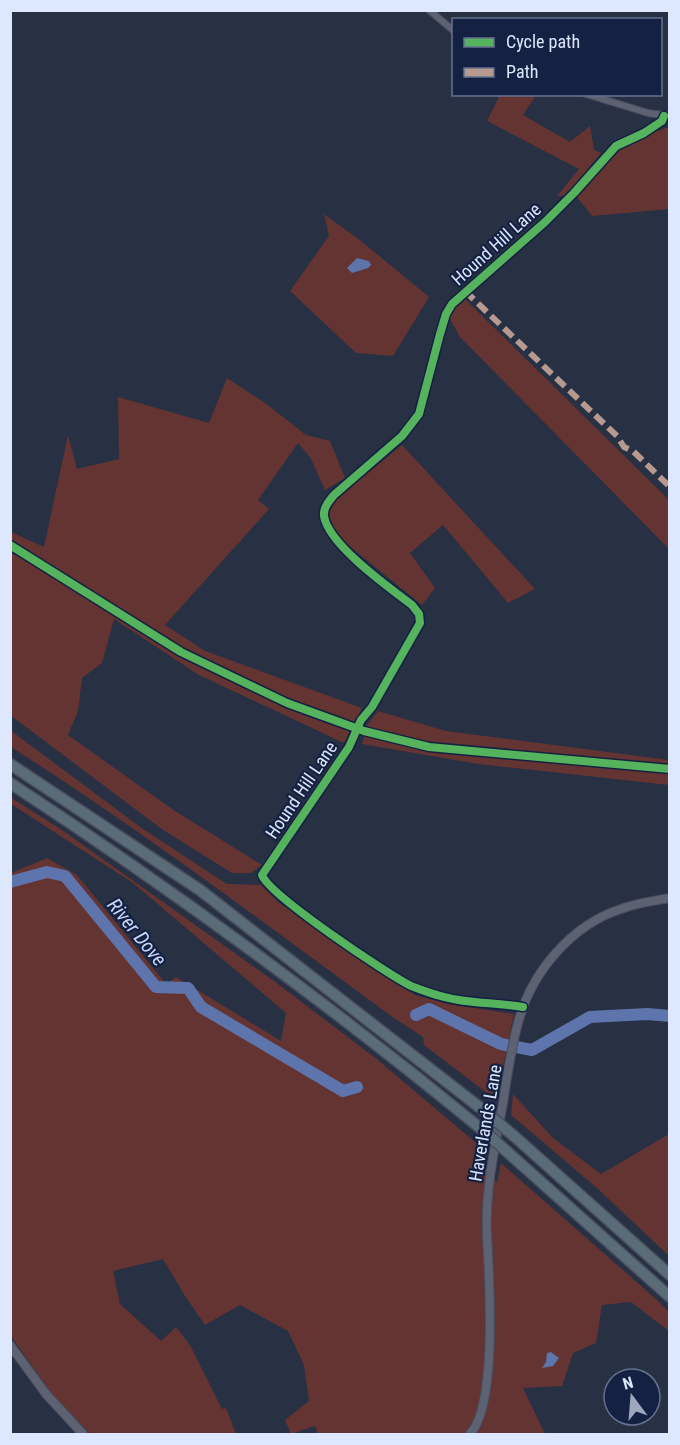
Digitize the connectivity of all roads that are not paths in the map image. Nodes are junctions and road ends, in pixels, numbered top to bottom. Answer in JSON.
{"nodes":[{"id":1,"x":429,"y":10,"type":"edge"},
{"id":2,"x":452,"y":30,"type":"edge"},
{"id":3,"x":593,"y":96,"type":"edge"},
{"id":4,"x":667,"y":116,"type":"edge"},
{"id":5,"x":10,"y":764,"type":"edge"},
{"id":6,"x":10,"y":783,"type":"edge"},
{"id":7,"x":669,"y":898,"type":"edge"},
{"id":8,"x":523,"y":1007,"type":"junction"},
{"id":9,"x":669,"y":1275,"type":"edge"},
{"id":10,"x":669,"y":1297,"type":"edge"},
{"id":11,"x":10,"y":1345,"type":"edge"},
{"id":12,"x":82,"y":1434,"type":"edge"},
{"id":13,"x":470,"y":1434,"type":"edge"}],
"edges":[{"from":1,"to":2,"type":"street"},
{"from":3,"to":4,"type":"street"},
{"from":4,"to":8,"type":"street","name":"Hound Hill Lane"},
{"from":5,"to":9,"type":"highway","bridge":true},
{"from":6,"to":10,"type":"highway","bridge":true},
{"from":7,"to":8,"type":"street","name":"Haverlands Lane"},
{"from":8,"to":13,"type":"street","name":"Haverlands Lane"},
{"from":11,"to":12,"type":"street"}]}
